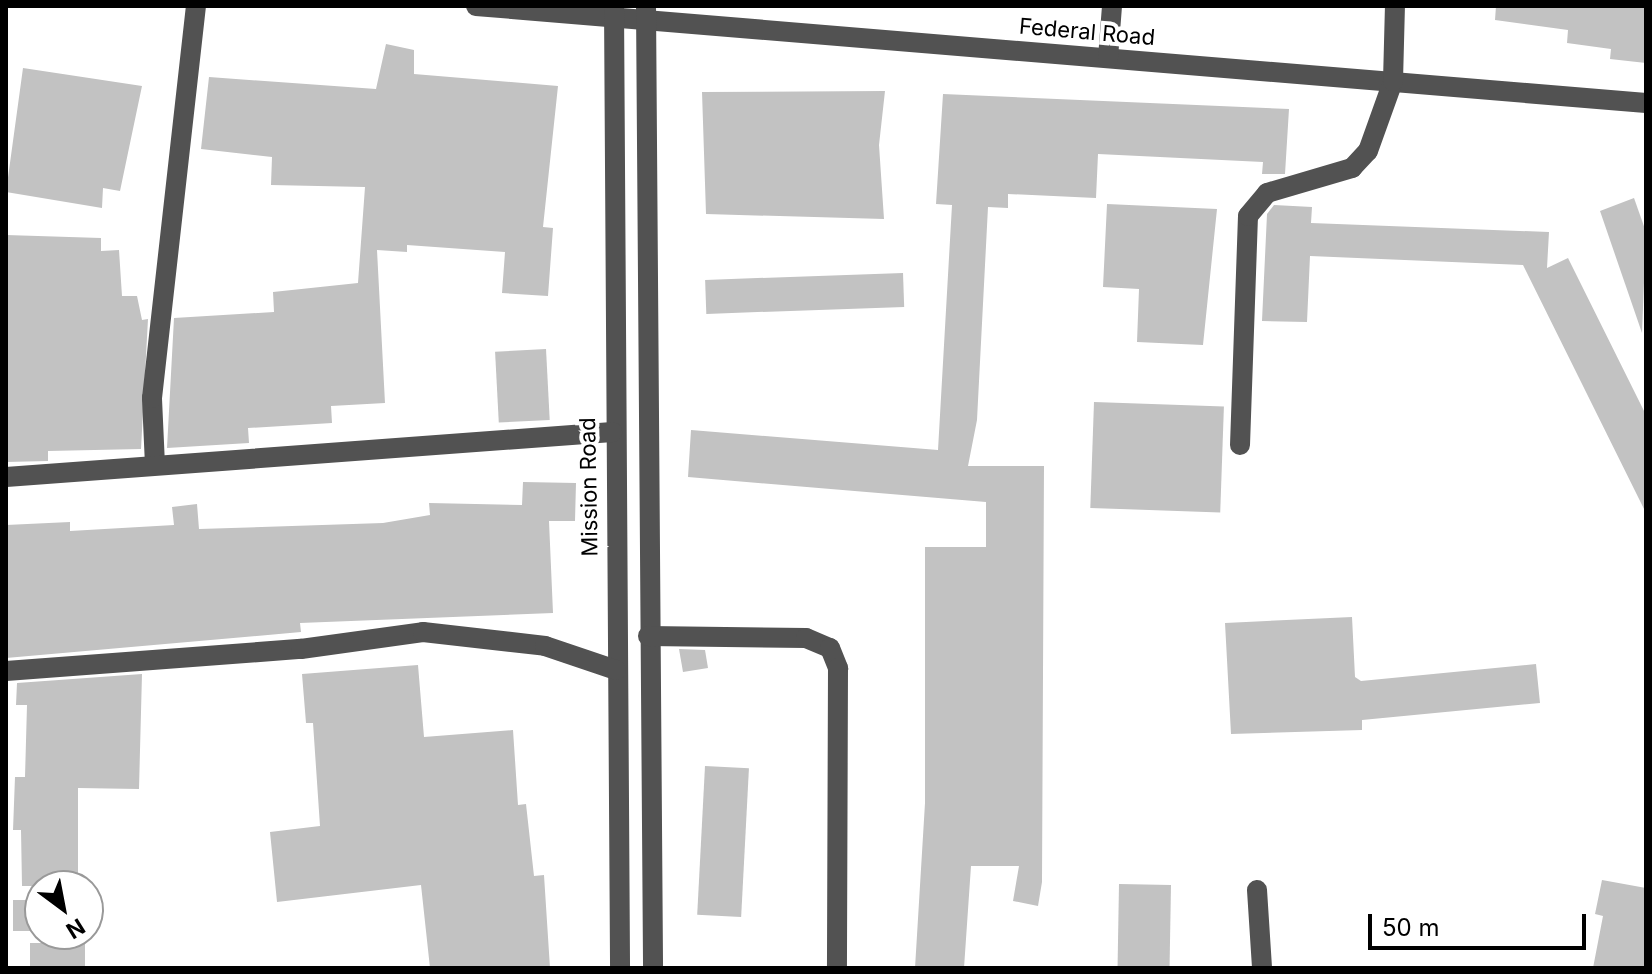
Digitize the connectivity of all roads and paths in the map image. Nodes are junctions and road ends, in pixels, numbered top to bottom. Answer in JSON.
{"nodes":[{"id":1,"x":196,"y":6,"type":"edge"},
{"id":2,"x":476,"y":6,"type":"edge"},
{"id":3,"x":1112,"y":6,"type":"edge"},
{"id":4,"x":1395,"y":6,"type":"edge"},
{"id":5,"x":614,"y":12,"type":"edge"},
{"id":6,"x":647,"y":13,"type":"edge"},
{"id":7,"x":1108,"y":58,"type":"junction"},
{"id":8,"x":1393,"y":81,"type":"junction"},
{"id":9,"x":1646,"y":103,"type":"edge"},
{"id":10,"x":612,"y":432,"type":"junction"},
{"id":11,"x":1240,"y":445,"type":"dead end"},
{"id":12,"x":155,"y":465,"type":"junction"},
{"id":13,"x":6,"y":477,"type":"edge"},
{"id":14,"x":648,"y":636,"type":"junction"},
{"id":15,"x":616,"y":670,"type":"junction"},
{"id":16,"x":6,"y":671,"type":"edge"},
{"id":17,"x":1257,"y":890,"type":"dead end"},
{"id":18,"x":620,"y":968,"type":"edge"},
{"id":19,"x":653,"y":968,"type":"edge"},
{"id":20,"x":837,"y":968,"type":"edge"},
{"id":21,"x":1262,"y":968,"type":"edge"}],
"edges":[{"from":1,"to":12,"type":"street"},
{"from":2,"to":5,"type":"street","name":"Federal Road"},
{"from":3,"to":7,"type":"street"},
{"from":4,"to":8,"type":"street"},
{"from":5,"to":6,"type":"street","name":"Federal Road"},
{"from":5,"to":10,"type":"street","name":"Mission Road"},
{"from":6,"to":7,"type":"street","name":"Federal Road"},
{"from":6,"to":14,"type":"street"},
{"from":7,"to":8,"type":"street","name":"Federal Road"},
{"from":8,"to":9,"type":"street","name":"Federal Road"},
{"from":8,"to":11,"type":"street"},
{"from":10,"to":12,"type":"street"},
{"from":10,"to":15,"type":"street","name":"Mission Road"},
{"from":12,"to":13,"type":"street"},
{"from":14,"to":19,"type":"street"},
{"from":14,"to":20,"type":"street"},
{"from":15,"to":16,"type":"street"},
{"from":15,"to":18,"type":"street","name":"Mission Road"},
{"from":17,"to":21,"type":"street"}]}
